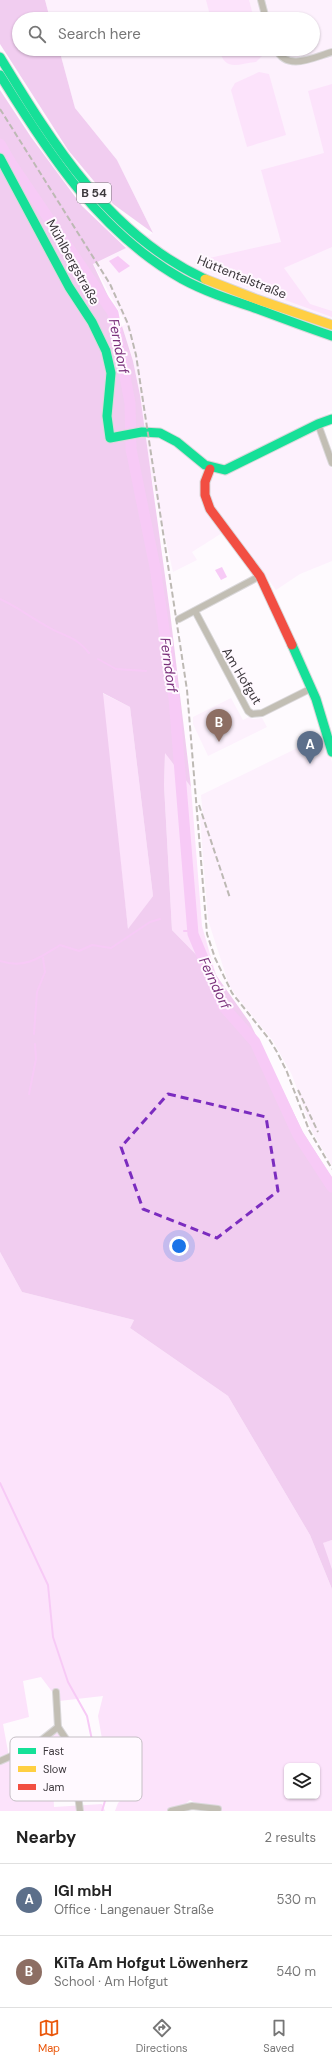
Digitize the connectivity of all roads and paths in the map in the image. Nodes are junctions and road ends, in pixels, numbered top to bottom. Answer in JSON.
{"nodes":[{"id":1,"x":261,"y":0,"type":"edge"},
{"id":2,"x":264,"y":12,"type":"edge"},
{"id":3,"x":332,"y":52,"type":"edge"},
{"id":4,"x":320,"y":55,"type":"edge"},
{"id":5,"x":281,"y":56,"type":"edge"},
{"id":6,"x":317,"y":56,"type":"edge"},
{"id":7,"x":0,"y":57,"type":"edge"},
{"id":8,"x":0,"y":75,"type":"edge"},
{"id":9,"x":0,"y":158,"type":"edge"},
{"id":10,"x":332,"y":325,"type":"edge"},
{"id":11,"x":332,"y":336,"type":"edge"},
{"id":12,"x":332,"y":419,"type":"edge"},
{"id":13,"x":318,"y":424,"type":"junction"},
{"id":14,"x":332,"y":463,"type":"edge"},
{"id":15,"x":210,"y":469,"type":"junction"},
{"id":16,"x":260,"y":576,"type":"junction"},
{"id":17,"x":195,"y":611,"type":"junction"},
{"id":18,"x":179,"y":619,"type":"dead end"},
{"id":19,"x":312,"y":688,"type":"junction"},
{"id":20,"x":332,"y":752,"type":"edge"},
{"id":21,"x":56,"y":1692,"type":"dead end"},
{"id":22,"x":58,"y":1727,"type":"junction"},
{"id":23,"x":45,"y":1737,"type":"edge"},
{"id":24,"x":65,"y":1737,"type":"edge"},
{"id":25,"x":10,"y":1758,"type":"edge"},
{"id":26,"x":0,"y":1761,"type":"edge"},
{"id":27,"x":79,"y":1801,"type":"edge"},
{"id":28,"x":218,"y":1809,"type":"dead end"},
{"id":29,"x":80,"y":1811,"type":"edge"},
{"id":30,"x":170,"y":1811,"type":"edge"}],
"edges":[{"from":1,"to":2,"type":"street"},
{"from":3,"to":4,"type":"street"},
{"from":5,"to":6,"type":"street"},
{"from":7,"to":10,"type":"main road","name":"Hüttentalstraße","number":"B 54"},
{"from":8,"to":11,"type":"main road","name":"Hüttentalstraße","number":"B 54"},
{"from":9,"to":15,"type":"main road","name":"Mühlbergstraße"},
{"from":12,"to":13,"type":"main road"},
{"from":13,"to":14,"type":"street"},
{"from":13,"to":15,"type":"main road"},
{"from":15,"to":16,"type":"main road"},
{"from":16,"to":17,"type":"street"},
{"from":16,"to":19,"type":"main road"},
{"from":17,"to":18,"type":"street"},
{"from":17,"to":19,"type":"street","name":"Am Hofgut"},
{"from":19,"to":20,"type":"main road"},
{"from":21,"to":22,"type":"street"},
{"from":22,"to":23,"type":"street"},
{"from":22,"to":24,"type":"street"},
{"from":25,"to":26,"type":"street"},
{"from":27,"to":29,"type":"street"},
{"from":28,"to":30,"type":"street"}]}
